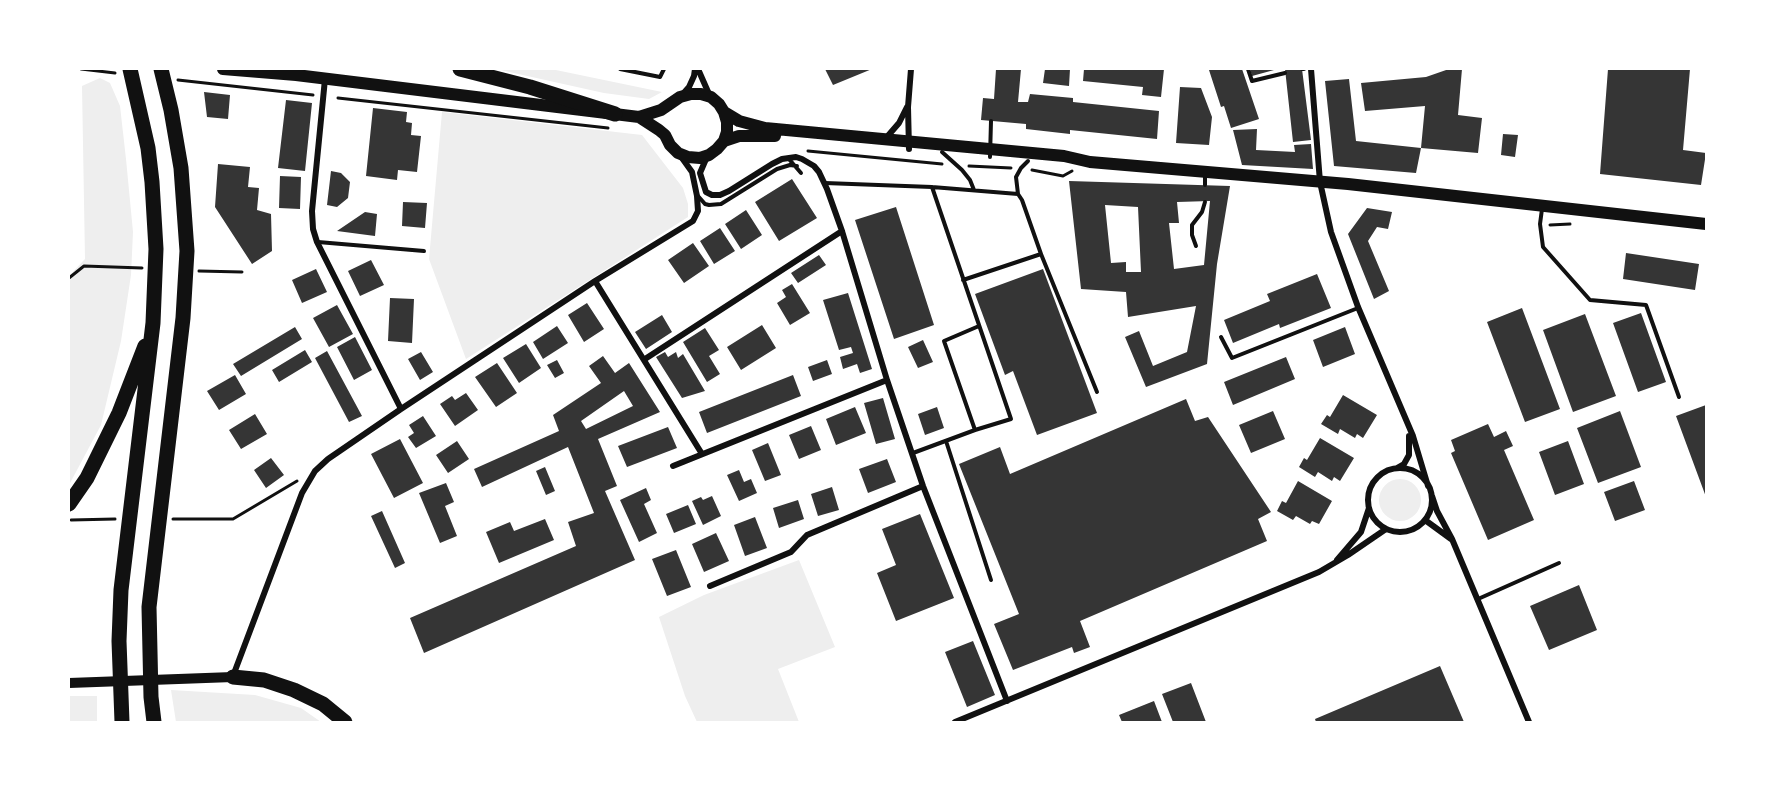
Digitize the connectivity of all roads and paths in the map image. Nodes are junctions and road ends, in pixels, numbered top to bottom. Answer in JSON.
{"nodes":[{"id":1,"x":81,"y":69,"type":"edge"},
{"id":2,"x":130,"y":69,"type":"edge"},
{"id":3,"x":161,"y":69,"type":"edge"},
{"id":4,"x":224,"y":69,"type":"edge"},
{"id":5,"x":460,"y":69,"type":"edge"},
{"id":6,"x":620,"y":69,"type":"edge"},
{"id":7,"x":664,"y":69,"type":"edge"},
{"id":8,"x":696,"y":69,"type":"edge"},
{"id":9,"x":911,"y":69,"type":"edge"},
{"id":10,"x":1248,"y":69,"type":"edge"},
{"id":11,"x":1311,"y":69,"type":"edge"},
{"id":12,"x":87,"y":70,"type":"edge"},
{"id":13,"x":1285,"y":73,"type":"dead end"},
{"id":14,"x":325,"y":79,"type":"junction"},
{"id":15,"x":206,"y":83,"type":"dead end"},
{"id":16,"x":313,"y":95,"type":"dead end"},
{"id":17,"x":711,"y":98,"type":"junction"},
{"id":18,"x":676,"y":101,"type":"junction"},
{"id":19,"x":908,"y":106,"type":"junction"},
{"id":20,"x":724,"y":112,"type":"junction"},
{"id":21,"x":615,"y":114,"type":"junction"},
{"id":22,"x":639,"y":117,"type":"junction"},
{"id":23,"x":991,"y":121,"type":"dead end"},
{"id":24,"x":665,"y":135,"type":"junction"},
{"id":25,"x":885,"y":139,"type":"junction"},
{"id":26,"x":724,"y":141,"type":"junction"},
{"id":27,"x":909,"y":145,"type":"junction"},
{"id":28,"x":942,"y":152,"type":"junction"},
{"id":29,"x":678,"y":153,"type":"junction"},
{"id":30,"x":990,"y":153,"type":"junction"},
{"id":31,"x":709,"y":155,"type":"junction"},
{"id":32,"x":788,"y":158,"type":"junction"},
{"id":33,"x":1028,"y":161,"type":"junction"},
{"id":34,"x":1090,"y":162,"type":"junction"},
{"id":35,"x":796,"y":166,"type":"junction"},
{"id":36,"x":1204,"y":172,"type":"junction"},
{"id":37,"x":801,"y":173,"type":"dead end"},
{"id":38,"x":1320,"y":182,"type":"junction"},
{"id":39,"x":825,"y":183,"type":"junction"},
{"id":40,"x":1205,"y":186,"type":"dead end"},
{"id":41,"x":932,"y":187,"type":"junction"},
{"id":42,"x":974,"y":190,"type":"junction"},
{"id":43,"x":1018,"y":194,"type":"junction"},
{"id":44,"x":697,"y":196,"type":"junction"},
{"id":45,"x":1205,"y":202,"type":"dead end"},
{"id":46,"x":1542,"y":205,"type":"junction"},
{"id":47,"x":1706,"y":224,"type":"edge"},
{"id":48,"x":842,"y":231,"type":"junction"},
{"id":49,"x":317,"y":242,"type":"junction"},
{"id":50,"x":1196,"y":246,"type":"dead end"},
{"id":51,"x":424,"y":251,"type":"dead end"},
{"id":52,"x":1041,"y":254,"type":"junction"},
{"id":53,"x":84,"y":266,"type":"dead end"},
{"id":54,"x":69,"y":278,"type":"edge"},
{"id":55,"x":596,"y":280,"type":"junction"},
{"id":56,"x":963,"y":280,"type":"junction"},
{"id":57,"x":1358,"y":307,"type":"junction"},
{"id":58,"x":153,"y":323,"type":"junction"},
{"id":59,"x":979,"y":326,"type":"junction"},
{"id":60,"x":1221,"y":337,"type":"dead end"},
{"id":61,"x":645,"y":359,"type":"junction"},
{"id":62,"x":887,"y":380,"type":"junction"},
{"id":63,"x":1097,"y":392,"type":"dead end"},
{"id":64,"x":1679,"y":397,"type":"dead end"},
{"id":65,"x":401,"y":409,"type":"junction"},
{"id":66,"x":1408,"y":426,"type":"junction"},
{"id":67,"x":975,"y":430,"type":"junction"},
{"id":68,"x":946,"y":441,"type":"junction"},
{"id":69,"x":913,"y":453,"type":"junction"},
{"id":70,"x":702,"y":454,"type":"junction"},
{"id":71,"x":673,"y":466,"type":"dead end"},
{"id":72,"x":1397,"y":468,"type":"junction"},
{"id":73,"x":315,"y":471,"type":"junction"},
{"id":74,"x":923,"y":486,"type":"junction"},
{"id":75,"x":1428,"y":486,"type":"junction"},
{"id":76,"x":1432,"y":496,"type":"junction"},
{"id":77,"x":69,"y":504,"type":"edge"},
{"id":78,"x":1369,"y":507,"type":"junction"},
{"id":79,"x":233,"y":519,"type":"dead end"},
{"id":80,"x":1425,"y":520,"type":"junction"},
{"id":81,"x":1386,"y":529,"type":"junction"},
{"id":82,"x":1452,"y":540,"type":"junction"},
{"id":83,"x":1559,"y":563,"type":"dead end"},
{"id":84,"x":1333,"y":564,"type":"junction"},
{"id":85,"x":992,"y":580,"type":"dead end"},
{"id":86,"x":710,"y":586,"type":"dead end"},
{"id":87,"x":1477,"y":599,"type":"junction"},
{"id":88,"x":233,"y":677,"type":"junction"},
{"id":89,"x":69,"y":683,"type":"edge"},
{"id":90,"x":1007,"y":700,"type":"junction"},
{"id":91,"x":122,"y":722,"type":"edge"},
{"id":92,"x":154,"y":722,"type":"edge"},
{"id":93,"x":345,"y":722,"type":"edge"},
{"id":94,"x":955,"y":722,"type":"edge"},
{"id":95,"x":1529,"y":722,"type":"edge"}],
"edges":[{"from":1,"to":12,"type":"path"},
{"from":2,"to":58,"type":"highway"},
{"from":3,"to":92,"type":"highway"},
{"from":4,"to":14,"type":"main road"},
{"from":5,"to":21,"type":"highway"},
{"from":6,"to":7,"type":"lane"},
{"from":8,"to":17,"type":"street"},
{"from":8,"to":18,"type":"street"},
{"from":9,"to":19,"type":"street"},
{"from":10,"to":13,"type":"lane"},
{"from":11,"to":38,"type":"street"},
{"from":14,"to":21,"type":"main road"},
{"from":14,"to":49,"type":"street"},
{"from":15,"to":16,"type":"path"},
{"from":17,"to":18,"type":"main road"},
{"from":17,"to":20,"type":"main road"},
{"from":18,"to":22,"type":"main road"},
{"from":18,"to":24,"type":"main road"},
{"from":19,"to":25,"type":"street"},
{"from":19,"to":27,"type":"street"},
{"from":20,"to":25,"type":"main road"},
{"from":20,"to":26,"type":"main road"},
{"from":21,"to":22,"type":"main road"},
{"from":22,"to":24,"type":"main road"},
{"from":23,"to":30,"type":"lane"},
{"from":24,"to":29,"type":"main road"},
{"from":25,"to":27,"type":"main road"},
{"from":26,"to":27,"type":"main road"},
{"from":26,"to":31,"type":"main road"},
{"from":27,"to":28,"type":"main road"},
{"from":27,"to":30,"type":"main road"},
{"from":28,"to":30,"type":"main road"},
{"from":28,"to":42,"type":"lane"},
{"from":29,"to":31,"type":"main road"},
{"from":29,"to":44,"type":"street"},
{"from":30,"to":33,"type":"main road"},
{"from":30,"to":34,"type":"main road"},
{"from":31,"to":32,"type":"street"},
{"from":32,"to":35,"type":"lane"},
{"from":32,"to":39,"type":"street"},
{"from":33,"to":34,"type":"main road"},
{"from":33,"to":43,"type":"lane"},
{"from":34,"to":36,"type":"main road"},
{"from":35,"to":37,"type":"lane"},
{"from":35,"to":44,"type":"lane"},
{"from":36,"to":38,"type":"main road"},
{"from":36,"to":40,"type":"lane"},
{"from":38,"to":46,"type":"main road"},
{"from":38,"to":57,"type":"street"},
{"from":39,"to":41,"type":"lane"},
{"from":39,"to":48,"type":"street"},
{"from":41,"to":42,"type":"lane"},
{"from":41,"to":56,"type":"lane"},
{"from":42,"to":43,"type":"lane"},
{"from":43,"to":52,"type":"lane"},
{"from":44,"to":55,"type":"street"},
{"from":45,"to":50,"type":"lane"},
{"from":46,"to":47,"type":"main road"},
{"from":46,"to":64,"type":"lane"},
{"from":48,"to":61,"type":"street"},
{"from":48,"to":62,"type":"street"},
{"from":49,"to":51,"type":"lane"},
{"from":49,"to":65,"type":"street"},
{"from":52,"to":56,"type":"lane"},
{"from":52,"to":63,"type":"lane"},
{"from":53,"to":54,"type":"path"},
{"from":55,"to":61,"type":"street"},
{"from":55,"to":65,"type":"street"},
{"from":56,"to":59,"type":"lane"},
{"from":57,"to":60,"type":"lane"},
{"from":57,"to":66,"type":"street"},
{"from":58,"to":77,"type":"highway"},
{"from":58,"to":91,"type":"highway"},
{"from":59,"to":67,"type":"lane"},
{"from":59,"to":67,"type":"lane"},
{"from":61,"to":70,"type":"street"},
{"from":62,"to":69,"type":"street"},
{"from":62,"to":70,"type":"street"},
{"from":65,"to":73,"type":"street"},
{"from":66,"to":72,"type":"street"},
{"from":66,"to":75,"type":"street"},
{"from":67,"to":68,"type":"lane"},
{"from":68,"to":69,"type":"lane"},
{"from":68,"to":85,"type":"lane"},
{"from":69,"to":74,"type":"street"},
{"from":70,"to":71,"type":"street"},
{"from":72,"to":75,"type":"street"},
{"from":72,"to":78,"type":"street"},
{"from":73,"to":79,"type":"path"},
{"from":73,"to":88,"type":"street"},
{"from":74,"to":86,"type":"street"},
{"from":74,"to":90,"type":"street"},
{"from":75,"to":76,"type":"street"},
{"from":76,"to":80,"type":"street"},
{"from":76,"to":82,"type":"street"},
{"from":78,"to":81,"type":"street"},
{"from":78,"to":84,"type":"street"},
{"from":80,"to":81,"type":"street"},
{"from":80,"to":82,"type":"street"},
{"from":81,"to":84,"type":"street"},
{"from":82,"to":87,"type":"street"},
{"from":83,"to":87,"type":"lane"},
{"from":84,"to":90,"type":"street"},
{"from":87,"to":95,"type":"street"},
{"from":88,"to":89,"type":"street"},
{"from":88,"to":93,"type":"highway"},
{"from":90,"to":94,"type":"street"}]}
